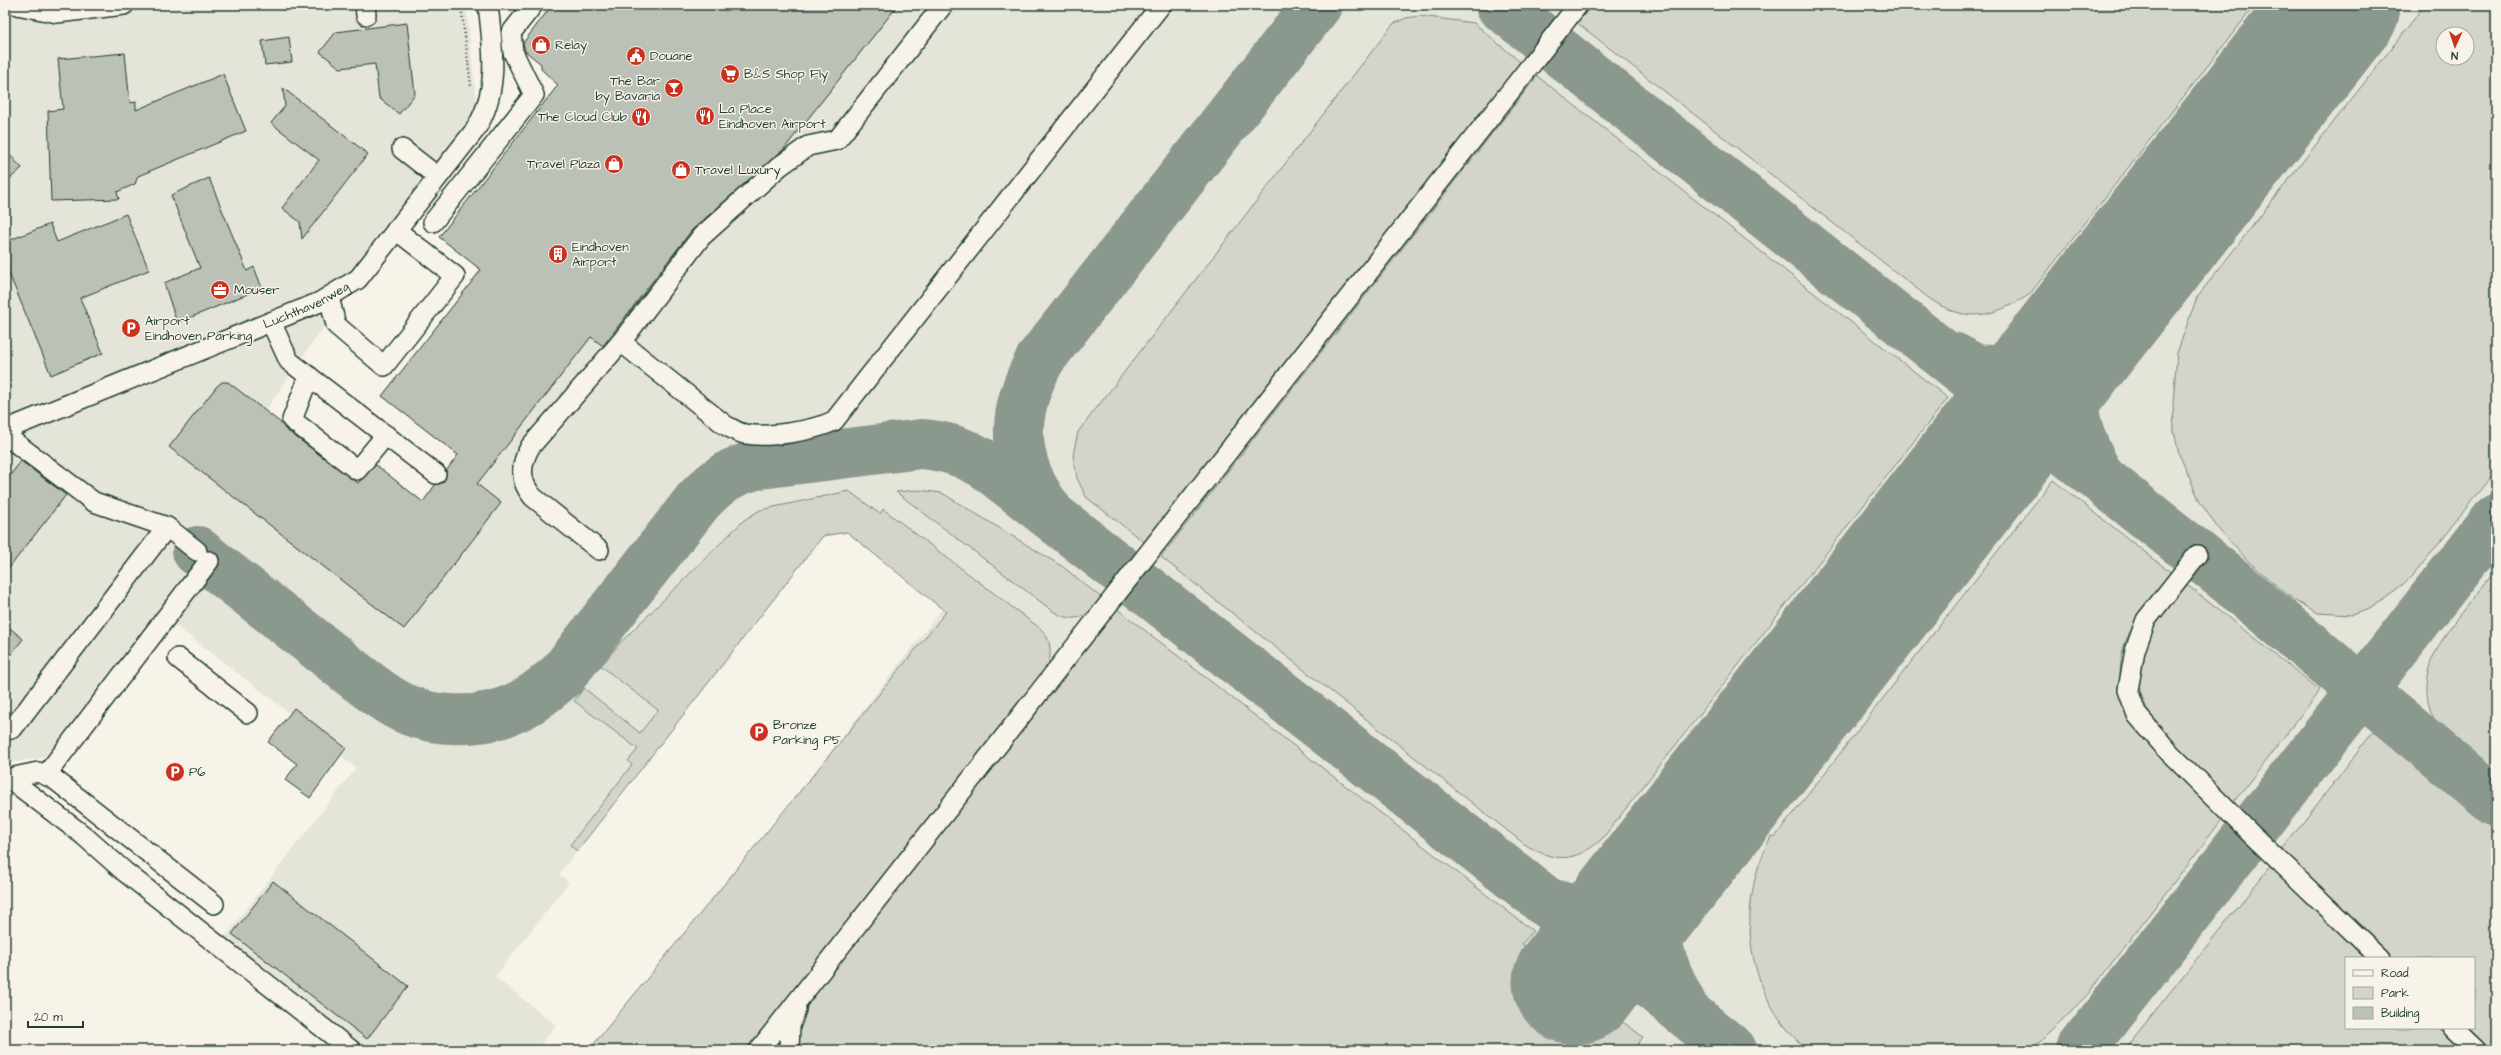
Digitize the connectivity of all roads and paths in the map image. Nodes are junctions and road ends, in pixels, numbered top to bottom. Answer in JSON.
{"nodes":[{"id":1,"x":17,"y":5,"type":"edge"},
{"id":2,"x":124,"y":5,"type":"edge"},
{"id":3,"x":461,"y":5,"type":"edge"},
{"id":4,"x":476,"y":5,"type":"edge"},
{"id":5,"x":488,"y":5,"type":"edge"},
{"id":6,"x":533,"y":5,"type":"edge"},
{"id":7,"x":942,"y":5,"type":"edge"},
{"id":8,"x":1161,"y":5,"type":"edge"},
{"id":9,"x":1578,"y":5,"type":"edge"},
{"id":10,"x":491,"y":79,"type":"junction"},
{"id":11,"x":472,"y":88,"type":"dead end"},
{"id":12,"x":402,"y":149,"type":"dead end"},
{"id":13,"x":438,"y":177,"type":"junction"},
{"id":14,"x":433,"y":222,"type":"dead end"},
{"id":15,"x":396,"y":230,"type":"junction"},
{"id":16,"x":329,"y":297,"type":"junction"},
{"id":17,"x":272,"y":322,"type":"junction"},
{"id":18,"x":621,"y":342,"type":"junction"},
{"id":19,"x":309,"y":376,"type":"junction"},
{"id":20,"x":5,"y":430,"type":"edge"},
{"id":21,"x":5,"y":435,"type":"edge"},
{"id":22,"x":386,"y":435,"type":"junction"},
{"id":23,"x":436,"y":474,"type":"dead end"},
{"id":24,"x":167,"y":527,"type":"junction"},
{"id":25,"x":599,"y":550,"type":"dead end"},
{"id":26,"x":2197,"y":555,"type":"dead end"},
{"id":27,"x":178,"y":658,"type":"dead end"},
{"id":28,"x":248,"y":713,"type":"dead end"},
{"id":29,"x":5,"y":731,"type":"edge"},
{"id":30,"x":46,"y":775,"type":"junction"},
{"id":31,"x":5,"y":779,"type":"edge"},
{"id":32,"x":214,"y":904,"type":"dead end"},
{"id":33,"x":2379,"y":957,"type":"edge"},
{"id":34,"x":801,"y":996,"type":"junction"},
{"id":35,"x":2454,"y":1029,"type":"edge"},
{"id":36,"x":351,"y":1050,"type":"edge"},
{"id":37,"x":759,"y":1050,"type":"edge"},
{"id":38,"x":789,"y":1050,"type":"edge"},
{"id":39,"x":2476,"y":1050,"type":"edge"}],
"edges":[{"from":1,"to":2,"type":"street"},
{"from":3,"to":11,"type":"path"},
{"from":4,"to":10,"type":"street","name":"Luchthavenweg"},
{"from":5,"to":10,"type":"street","name":"Luchthavenweg"},
{"from":6,"to":14,"type":"street"},
{"from":7,"to":18,"type":"street"},
{"from":8,"to":18,"type":"street"},
{"from":9,"to":34,"type":"street"},
{"from":10,"to":13,"type":"street","name":"Luchthavenweg"},
{"from":12,"to":13,"type":"street"},
{"from":13,"to":15,"type":"street","name":"Luchthavenweg"},
{"from":15,"to":16,"type":"street","name":"Luchthavenweg"},
{"from":15,"to":16,"type":"street"},
{"from":16,"to":17,"type":"street","name":"Luchthavenweg"},
{"from":17,"to":19,"type":"street"},
{"from":17,"to":20,"type":"street","name":"Luchthavenweg"},
{"from":18,"to":25,"type":"street"},
{"from":19,"to":22,"type":"street"},
{"from":19,"to":22,"type":"street"},
{"from":21,"to":24,"type":"street"},
{"from":22,"to":23,"type":"street"},
{"from":24,"to":29,"type":"street"},
{"from":24,"to":30,"type":"street"},
{"from":26,"to":33,"type":"street"},
{"from":27,"to":28,"type":"street"},
{"from":30,"to":31,"type":"street"},
{"from":30,"to":32,"type":"street"},
{"from":31,"to":36,"type":"street"},
{"from":34,"to":37,"type":"street"},
{"from":34,"to":38,"type":"street"},
{"from":35,"to":39,"type":"street"}]}
